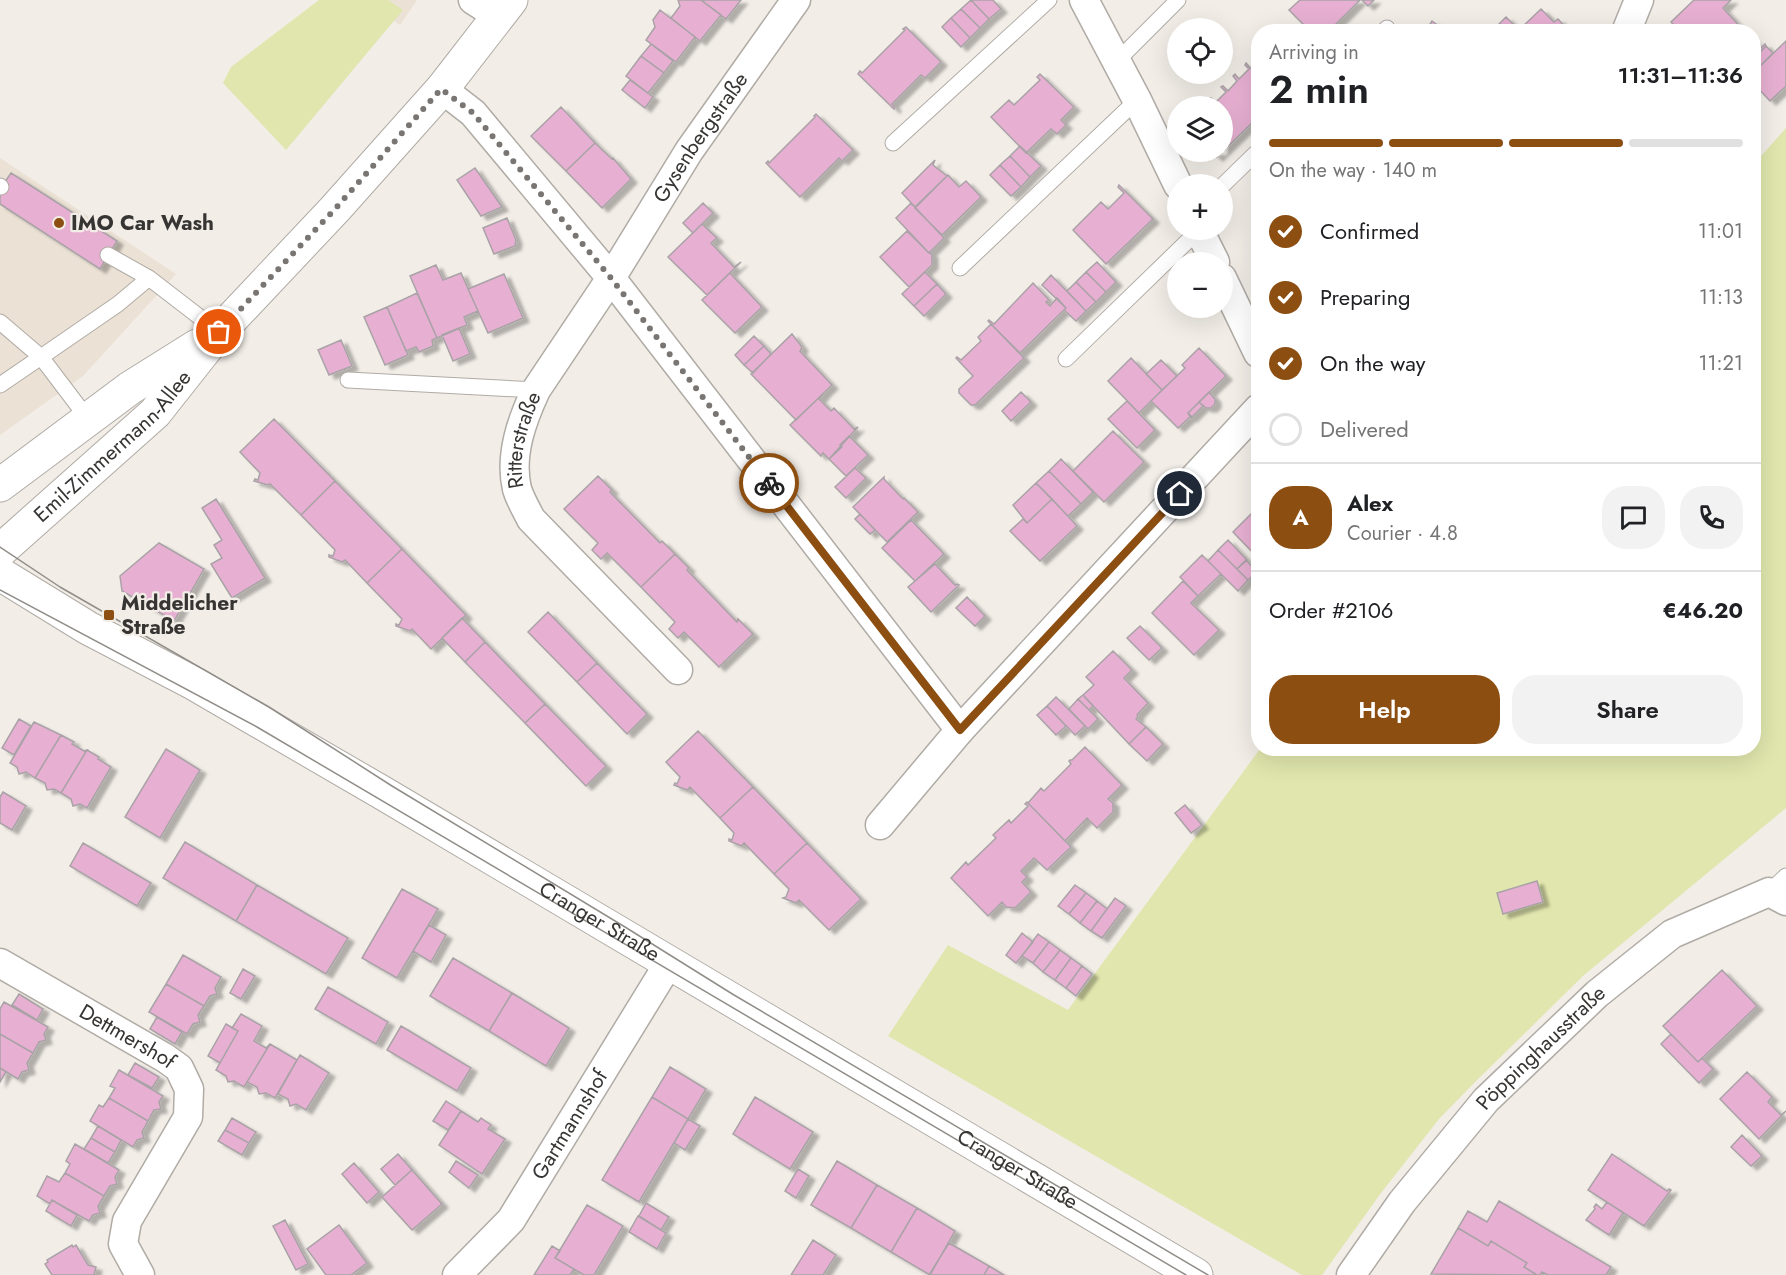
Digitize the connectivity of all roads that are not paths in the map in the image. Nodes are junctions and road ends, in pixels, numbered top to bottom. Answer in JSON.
{"nodes":[{"id":1,"x":796,"y":0,"type":"edge"},
{"id":2,"x":1049,"y":0,"type":"edge"},
{"id":3,"x":1084,"y":0,"type":"edge"},
{"id":4,"x":1178,"y":0,"type":"edge"},
{"id":5,"x":1639,"y":0,"type":"edge"},
{"id":6,"x":494,"y":6,"type":"edge"},
{"id":7,"x":1629,"y":24,"type":"edge"},
{"id":8,"x":1117,"y":61,"type":"junction"},
{"id":9,"x":441,"y":89,"type":"junction"},
{"id":10,"x":1137,"y":100,"type":"junction"},
{"id":11,"x":893,"y":143,"type":"dead end"},
{"id":12,"x":1251,"y":158,"type":"edge"},
{"id":13,"x":1173,"y":174,"type":"edge"},
{"id":14,"x":1233,"y":175,"type":"edge"},
{"id":15,"x":1189,"y":240,"type":"edge"},
{"id":16,"x":108,"y":255,"type":"dead end"},
{"id":17,"x":960,"y":268,"type":"dead end"},
{"id":18,"x":149,"y":278,"type":"junction"},
{"id":19,"x":611,"y":278,"type":"junction"},
{"id":20,"x":1233,"y":301,"type":"edge"},
{"id":21,"x":0,"y":322,"type":"edge"},
{"id":22,"x":219,"y":332,"type":"junction"},
{"id":23,"x":1251,"y":338,"type":"edge"},
{"id":24,"x":41,"y":357,"type":"junction"},
{"id":25,"x":1066,"y":359,"type":"dead end"},
{"id":26,"x":348,"y":380,"type":"dead end"},
{"id":27,"x":0,"y":385,"type":"edge"},
{"id":28,"x":536,"y":390,"type":"junction"},
{"id":29,"x":1251,"y":417,"type":"edge"},
{"id":30,"x":88,"y":419,"type":"junction"},
{"id":31,"x":0,"y":485,"type":"edge"},
{"id":32,"x":0,"y":551,"type":"edge"},
{"id":33,"x":0,"y":574,"type":"edge"},
{"id":34,"x":678,"y":670,"type":"dead end"},
{"id":35,"x":960,"y":730,"type":"junction"},
{"id":36,"x":880,"y":825,"type":"dead end"},
{"id":37,"x":1780,"y":890,"type":"edge"},
{"id":38,"x":0,"y":963,"type":"edge"},
{"id":39,"x":669,"y":963,"type":"junction"},
{"id":40,"x":140,"y":1275,"type":"edge"},
{"id":41,"x":457,"y":1275,"type":"edge"},
{"id":42,"x":1196,"y":1275,"type":"edge"},
{"id":43,"x":1351,"y":1275,"type":"edge"}],
"edges":[{"from":1,"to":19,"type":"street","name":"Gysenbergstraße"},
{"from":2,"to":11,"type":"lane"},
{"from":3,"to":8,"type":"street"},
{"from":4,"to":8,"type":"lane"},
{"from":5,"to":7,"type":"street"},
{"from":6,"to":9,"type":"main road","name":"Emil-Zimmermann-Allee"},
{"from":8,"to":10,"type":"street"},
{"from":9,"to":19,"type":"street"},
{"from":9,"to":22,"type":"main road","name":"Emil-Zimmermann-Allee"},
{"from":10,"to":13,"type":"street"},
{"from":10,"to":17,"type":"lane"},
{"from":12,"to":14,"type":"lane"},
{"from":15,"to":25,"type":"lane"},
{"from":16,"to":18,"type":"lane"},
{"from":18,"to":22,"type":"lane"},
{"from":18,"to":24,"type":"lane"},
{"from":19,"to":28,"type":"street","name":"Ritterstraße"},
{"from":19,"to":35,"type":"street"},
{"from":20,"to":23,"type":"street"},
{"from":21,"to":24,"type":"lane"},
{"from":22,"to":30,"type":"main road","name":"Emil-Zimmermann-Allee"},
{"from":22,"to":32,"type":"main road","name":"Emil-Zimmermann-Allee"},
{"from":24,"to":27,"type":"lane"},
{"from":24,"to":30,"type":"lane"},
{"from":26,"to":28,"type":"lane"},
{"from":28,"to":34,"type":"street","name":"Ritterstraße"},
{"from":29,"to":35,"type":"street"},
{"from":30,"to":31,"type":"main road","name":"Emil-Zimmermann-Allee"},
{"from":33,"to":39,"type":"main road","name":"Cranger Straße"},
{"from":35,"to":36,"type":"street"},
{"from":37,"to":43,"type":"street","name":"Pöppinghausstraße"},
{"from":38,"to":40,"type":"street","name":"Dettmershof"},
{"from":39,"to":41,"type":"street","name":"Gartmannshof"},
{"from":39,"to":42,"type":"main road","name":"Cranger Straße"}]}
